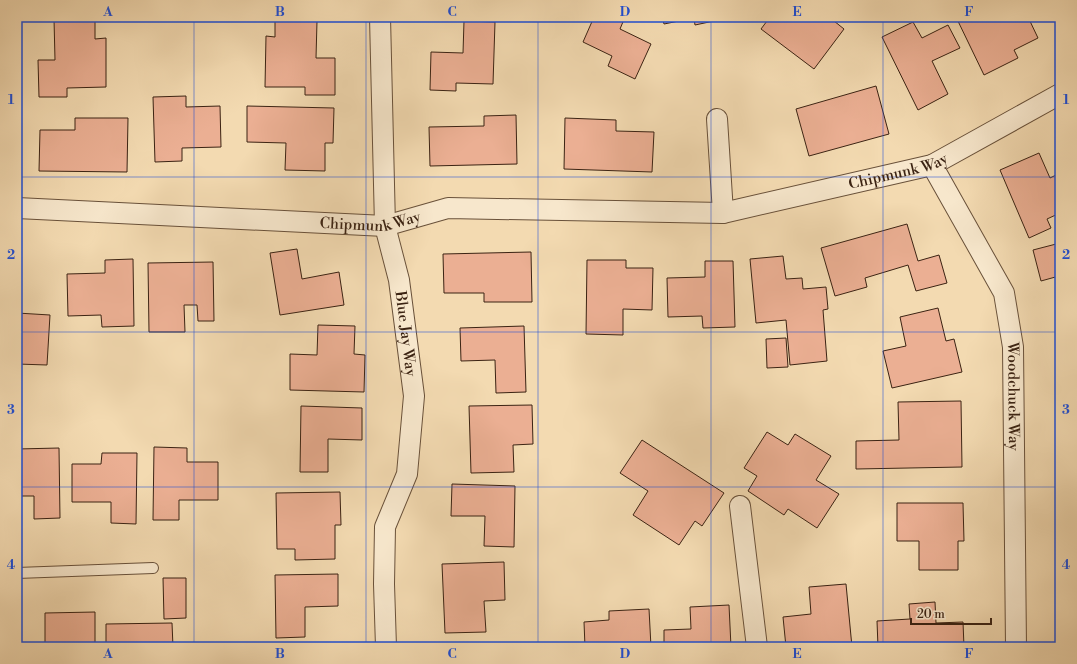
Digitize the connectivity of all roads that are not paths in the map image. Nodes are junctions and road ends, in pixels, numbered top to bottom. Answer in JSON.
{"nodes":[{"id":1,"x":380,"y":17,"type":"edge"},
{"id":2,"x":1060,"y":94,"type":"edge"},
{"id":3,"x":717,"y":119,"type":"dead end"},
{"id":4,"x":932,"y":165,"type":"junction"},
{"id":5,"x":17,"y":208,"type":"edge"},
{"id":6,"x":723,"y":213,"type":"junction"},
{"id":7,"x":385,"y":226,"type":"junction"},
{"id":8,"x":740,"y":506,"type":"dead end"},
{"id":9,"x":153,"y":568,"type":"dead end"},
{"id":10,"x":17,"y":573,"type":"edge"},
{"id":11,"x":386,"y":647,"type":"edge"},
{"id":12,"x":757,"y":647,"type":"edge"},
{"id":13,"x":1016,"y":647,"type":"edge"}],
"edges":[{"from":1,"to":7,"type":"street","name":"Blue Jay Way"},
{"from":2,"to":4,"type":"street","name":"Chipmunk Way"},
{"from":3,"to":6,"type":"street"},
{"from":4,"to":6,"type":"street","name":"Chipmunk Way"},
{"from":4,"to":13,"type":"street","name":"Woodchuck Way"},
{"from":5,"to":7,"type":"street","name":"Chipmunk Way"},
{"from":6,"to":7,"type":"street","name":"Chipmunk Way"},
{"from":7,"to":11,"type":"street","name":"Blue Jay Way"},
{"from":8,"to":12,"type":"street"},
{"from":9,"to":10,"type":"lane"}]}
